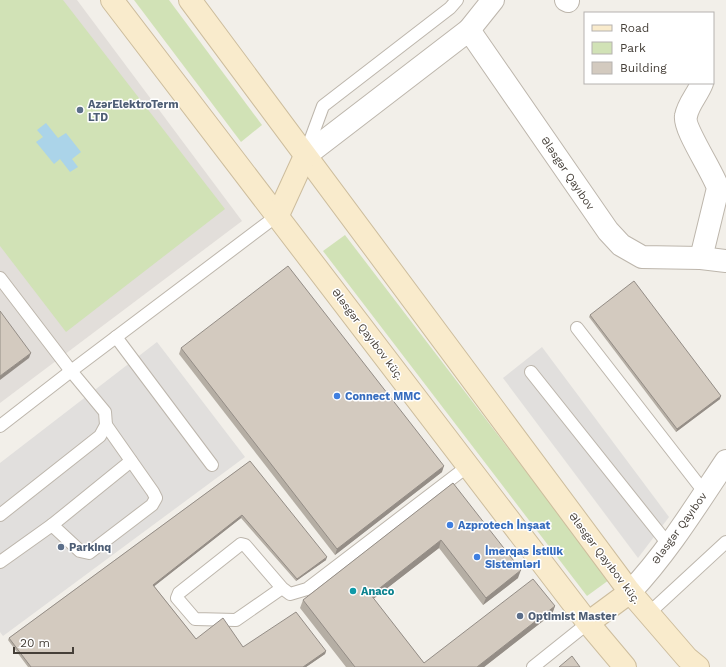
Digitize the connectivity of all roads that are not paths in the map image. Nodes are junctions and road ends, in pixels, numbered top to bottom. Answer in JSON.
{"nodes":[{"id":1,"x":112,"y":0,"type":"edge"},
{"id":2,"x":190,"y":0,"type":"edge"},
{"id":3,"x":493,"y":0,"type":"edge"},
{"id":4,"x":451,"y":3,"type":"edge"},
{"id":5,"x":470,"y":30,"type":"junction"},
{"id":6,"x":701,"y":84,"type":"edge"},
{"id":7,"x":304,"y":156,"type":"junction"},
{"id":8,"x":278,"y":215,"type":"junction"},
{"id":9,"x":701,"y":258,"type":"junction"},
{"id":10,"x":726,"y":261,"type":"edge"},
{"id":11,"x":0,"y":278,"type":"edge"},
{"id":12,"x":577,"y":328,"type":"dead end"},
{"id":13,"x":116,"y":337,"type":"junction"},
{"id":14,"x":71,"y":371,"type":"junction"},
{"id":15,"x":531,"y":372,"type":"dead end"},
{"id":16,"x":106,"y":425,"type":"junction"},
{"id":17,"x":0,"y":426,"type":"edge"},
{"id":18,"x":132,"y":461,"type":"junction"},
{"id":19,"x":726,"y":461,"type":"edge"},
{"id":20,"x":212,"y":465,"type":"dead end"},
{"id":21,"x":468,"y":466,"type":"junction"},
{"id":22,"x":705,"y":493,"type":"junction"},
{"id":23,"x":0,"y":515,"type":"edge"},
{"id":24,"x":52,"y":525,"type":"junction"},
{"id":25,"x":726,"y":542,"type":"edge"},
{"id":26,"x":668,"y":544,"type":"junction"},
{"id":27,"x":0,"y":562,"type":"edge"},
{"id":28,"x":282,"y":588,"type":"junction"},
{"id":29,"x":630,"y":592,"type":"junction"},
{"id":30,"x":648,"y":614,"type":"junction"},
{"id":31,"x":588,"y":624,"type":"junction"},
{"id":32,"x":533,"y":667,"type":"edge"},
{"id":33,"x":625,"y":667,"type":"edge"},
{"id":34,"x":698,"y":667,"type":"edge"}],
"edges":[{"from":1,"to":8,"type":"main road","name":"Ələsgər Qayıbov küç."},
{"from":2,"to":7,"type":"main road","name":"Ələsgər Qayıbov küç."},
{"from":3,"to":5,"type":"street"},
{"from":4,"to":7,"type":"lane"},
{"from":5,"to":7,"type":"street"},
{"from":5,"to":9,"type":"street","name":"Ələsgər Qayıbov"},
{"from":6,"to":9,"type":"street"},
{"from":7,"to":8,"type":"main road"},
{"from":7,"to":29,"type":"main road","name":"Ələsgər Qayıbov küç."},
{"from":8,"to":13,"type":"lane"},
{"from":8,"to":21,"type":"main road","name":"Ələsgər Qayıbov küç."},
{"from":9,"to":10,"type":"street","name":"Ələsgər Qayıbov"},
{"from":11,"to":14,"type":"lane"},
{"from":12,"to":22,"type":"lane"},
{"from":13,"to":14,"type":"lane"},
{"from":13,"to":20,"type":"lane"},
{"from":14,"to":16,"type":"lane"},
{"from":14,"to":17,"type":"lane"},
{"from":15,"to":26,"type":"lane"},
{"from":16,"to":18,"type":"lane"},
{"from":16,"to":23,"type":"lane"},
{"from":18,"to":24,"type":"lane"},
{"from":18,"to":24,"type":"lane"},
{"from":19,"to":22,"type":"street","name":"Ələsgər Qayıbov"},
{"from":21,"to":28,"type":"lane"},
{"from":21,"to":31,"type":"main road","name":"Ələsgər Qayıbov küç."},
{"from":22,"to":26,"type":"street","name":"Ələsgər Qayıbov"},
{"from":24,"to":27,"type":"lane"},
{"from":25,"to":30,"type":"lane"},
{"from":26,"to":29,"type":"street","name":"Ələsgər Qayıbov"},
{"from":28,"to":28,"type":"lane"},
{"from":29,"to":30,"type":"main road","name":"Ələsgər Qayıbov küç."},
{"from":29,"to":31,"type":"main road"},
{"from":30,"to":34,"type":"main road","name":"Ələsgər Qayıbov küç."},
{"from":31,"to":32,"type":"lane"},
{"from":31,"to":33,"type":"main road","name":"Ələsgər Qayıbov küç."}]}
